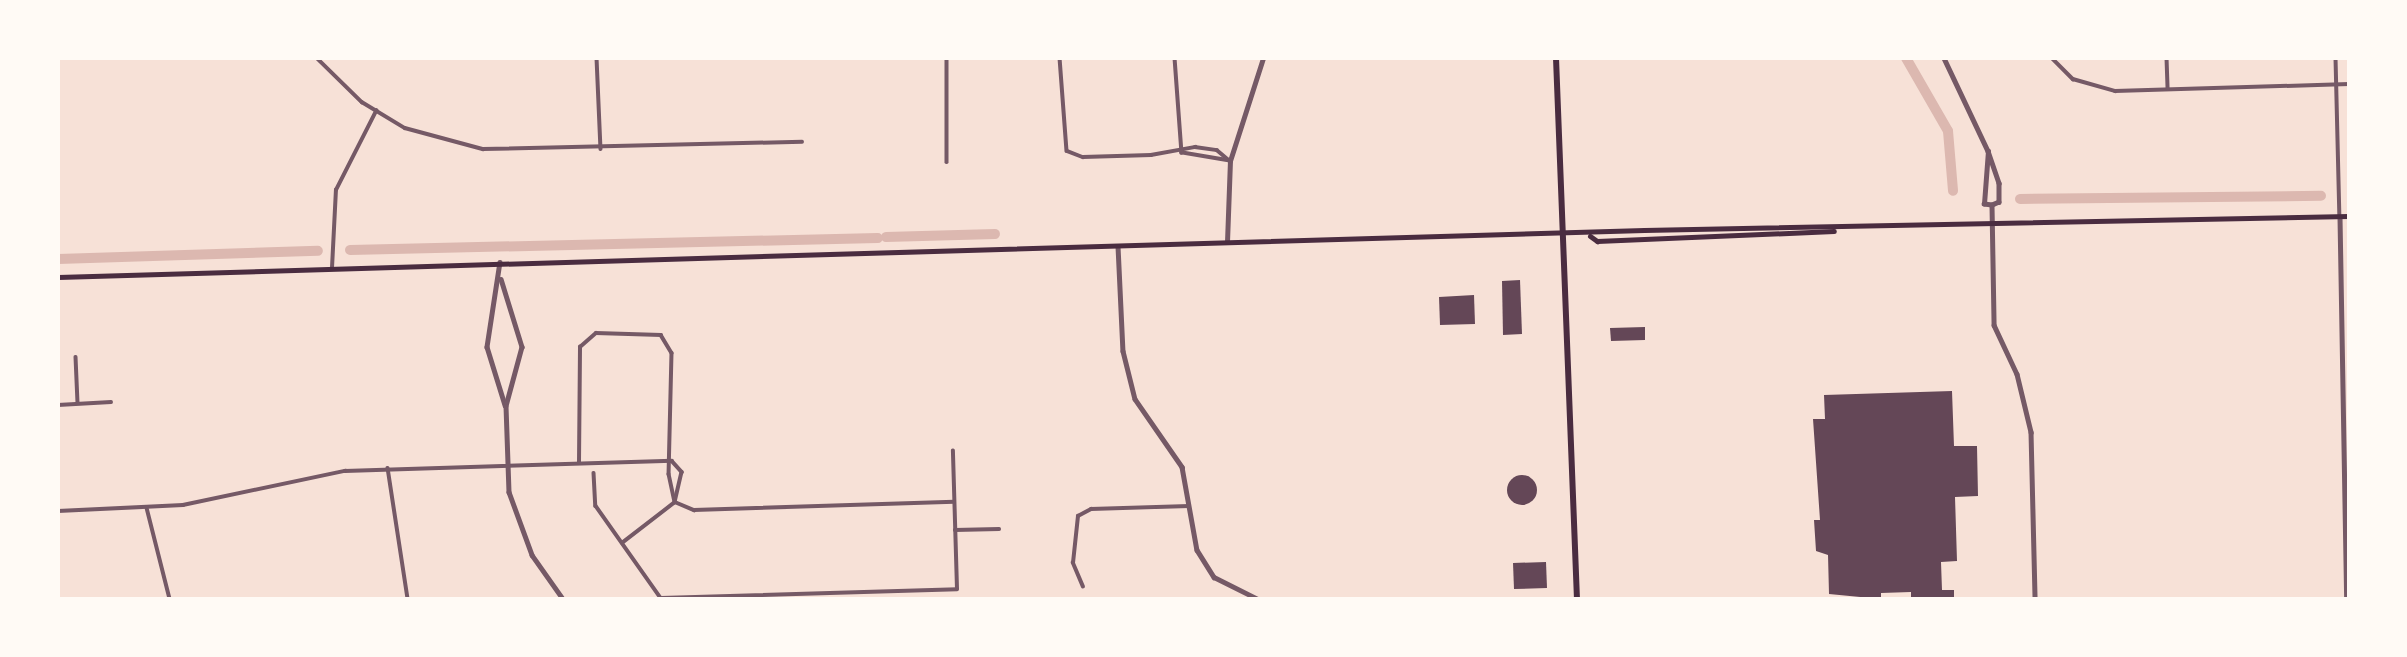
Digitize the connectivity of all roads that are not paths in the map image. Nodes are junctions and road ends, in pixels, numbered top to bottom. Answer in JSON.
{"nodes":[{"id":1,"x":317,"y":58,"type":"edge"},
{"id":2,"x":597,"y":58,"type":"edge"},
{"id":3,"x":947,"y":58,"type":"edge"},
{"id":4,"x":1060,"y":58,"type":"edge"},
{"id":5,"x":1175,"y":58,"type":"edge"},
{"id":6,"x":1263,"y":58,"type":"edge"},
{"id":7,"x":1556,"y":58,"type":"edge"},
{"id":8,"x":1944,"y":58,"type":"edge"},
{"id":9,"x":2052,"y":58,"type":"edge"},
{"id":10,"x":2167,"y":58,"type":"edge"},
{"id":11,"x":2336,"y":58,"type":"edge"},
{"id":12,"x":2336,"y":84,"type":"junction"},
{"id":13,"x":2349,"y":84,"type":"edge"},
{"id":14,"x":2168,"y":89,"type":"junction"},
{"id":15,"x":376,"y":111,"type":"junction"},
{"id":16,"x":802,"y":142,"type":"dead end"},
{"id":17,"x":601,"y":149,"type":"junction"},
{"id":18,"x":1987,"y":151,"type":"junction"},
{"id":19,"x":1182,"y":153,"type":"junction"},
{"id":20,"x":1230,"y":161,"type":"junction"},
{"id":21,"x":947,"y":162,"type":"dead end"},
{"id":22,"x":1992,"y":205,"type":"junction"},
{"id":23,"x":2349,"y":216,"type":"edge"},
{"id":24,"x":2340,"y":217,"type":"junction"},
{"id":25,"x":1992,"y":226,"type":"junction"},
{"id":26,"x":1834,"y":231,"type":"junction"},
{"id":27,"x":1561,"y":236,"type":"junction"},
{"id":28,"x":1590,"y":236,"type":"junction"},
{"id":29,"x":1227,"y":242,"type":"junction"},
{"id":30,"x":1118,"y":246,"type":"junction"},
{"id":31,"x":500,"y":262,"type":"junction"},
{"id":32,"x":332,"y":268,"type":"junction"},
{"id":33,"x":58,"y":277,"type":"edge"},
{"id":34,"x":501,"y":279,"type":"junction"},
{"id":35,"x":2349,"y":309,"type":"edge"},
{"id":36,"x":2346,"y":318,"type":"junction"},
{"id":37,"x":76,"y":356,"type":"dead end"},
{"id":38,"x":2342,"y":382,"type":"junction"},
{"id":39,"x":2349,"y":382,"type":"edge"},
{"id":40,"x":111,"y":402,"type":"dead end"},
{"id":41,"x":78,"y":404,"type":"junction"},
{"id":42,"x":58,"y":405,"type":"edge"},
{"id":43,"x":506,"y":406,"type":"junction"},
{"id":44,"x":953,"y":451,"type":"dead end"},
{"id":45,"x":672,"y":461,"type":"junction"},
{"id":46,"x":579,"y":463,"type":"junction"},
{"id":47,"x":507,"y":465,"type":"junction"},
{"id":48,"x":388,"y":468,"type":"junction"},
{"id":49,"x":594,"y":473,"type":"dead end"},
{"id":50,"x":676,"y":502,"type":"junction"},
{"id":51,"x":955,"y":502,"type":"junction"},
{"id":52,"x":1189,"y":506,"type":"junction"},
{"id":53,"x":147,"y":508,"type":"junction"},
{"id":54,"x":58,"y":511,"type":"edge"},
{"id":55,"x":999,"y":529,"type":"dead end"},
{"id":56,"x":956,"y":530,"type":"junction"},
{"id":57,"x":622,"y":543,"type":"junction"},
{"id":58,"x":1083,"y":587,"type":"dead end"},
{"id":59,"x":661,"y":598,"type":"edge"},
{"id":60,"x":170,"y":599,"type":"edge"},
{"id":61,"x":408,"y":599,"type":"edge"},
{"id":62,"x":563,"y":599,"type":"edge"},
{"id":63,"x":1258,"y":599,"type":"edge"},
{"id":64,"x":1577,"y":599,"type":"edge"},
{"id":65,"x":2035,"y":599,"type":"edge"},
{"id":66,"x":2347,"y":599,"type":"edge"}],
"edges":[{"from":1,"to":15,"type":"street"},
{"from":2,"to":17,"type":"street"},
{"from":3,"to":21,"type":"street"},
{"from":4,"to":19,"type":"street"},
{"from":5,"to":19,"type":"street"},
{"from":6,"to":20,"type":"street"},
{"from":7,"to":27,"type":"main road"},
{"from":8,"to":18,"type":"street"},
{"from":9,"to":14,"type":"street"},
{"from":10,"to":14,"type":"street"},
{"from":11,"to":12,"type":"street"},
{"from":12,"to":13,"type":"street"},
{"from":12,"to":14,"type":"street"},
{"from":12,"to":24,"type":"street"},
{"from":15,"to":17,"type":"street"},
{"from":15,"to":32,"type":"street"},
{"from":16,"to":17,"type":"street"},
{"from":18,"to":22,"type":"street"},
{"from":18,"to":22,"type":"street"},
{"from":19,"to":20,"type":"street"},
{"from":19,"to":20,"type":"street"},
{"from":20,"to":29,"type":"street"},
{"from":22,"to":25,"type":"street"},
{"from":23,"to":24,"type":"main road"},
{"from":24,"to":25,"type":"main road"},
{"from":24,"to":36,"type":"street"},
{"from":25,"to":26,"type":"main road"},
{"from":25,"to":65,"type":"street"},
{"from":26,"to":28,"type":"main road"},
{"from":26,"to":28,"type":"main road"},
{"from":27,"to":28,"type":"main road"},
{"from":27,"to":29,"type":"main road"},
{"from":27,"to":64,"type":"main road"},
{"from":29,"to":30,"type":"main road"},
{"from":30,"to":31,"type":"main road"},
{"from":30,"to":52,"type":"street"},
{"from":31,"to":32,"type":"main road"},
{"from":31,"to":34,"type":"street"},
{"from":32,"to":33,"type":"main road"},
{"from":34,"to":43,"type":"street"},
{"from":34,"to":43,"type":"street"},
{"from":35,"to":36,"type":"street"},
{"from":36,"to":38,"type":"street"},
{"from":37,"to":41,"type":"street"},
{"from":38,"to":39,"type":"street"},
{"from":38,"to":66,"type":"street"},
{"from":40,"to":41,"type":"street"},
{"from":41,"to":42,"type":"street"},
{"from":43,"to":47,"type":"street"},
{"from":44,"to":51,"type":"street"},
{"from":45,"to":46,"type":"street"},
{"from":45,"to":46,"type":"street"},
{"from":45,"to":50,"type":"street"},
{"from":45,"to":50,"type":"street"},
{"from":46,"to":47,"type":"street"},
{"from":47,"to":48,"type":"street"},
{"from":47,"to":62,"type":"street"},
{"from":48,"to":53,"type":"street"},
{"from":48,"to":61,"type":"street"},
{"from":49,"to":57,"type":"street"},
{"from":50,"to":51,"type":"street"},
{"from":50,"to":57,"type":"street"},
{"from":51,"to":56,"type":"street"},
{"from":52,"to":58,"type":"street"},
{"from":52,"to":63,"type":"street"},
{"from":53,"to":54,"type":"street"},
{"from":53,"to":60,"type":"street"},
{"from":55,"to":56,"type":"street"},
{"from":56,"to":59,"type":"street"},
{"from":57,"to":59,"type":"street"}]}
